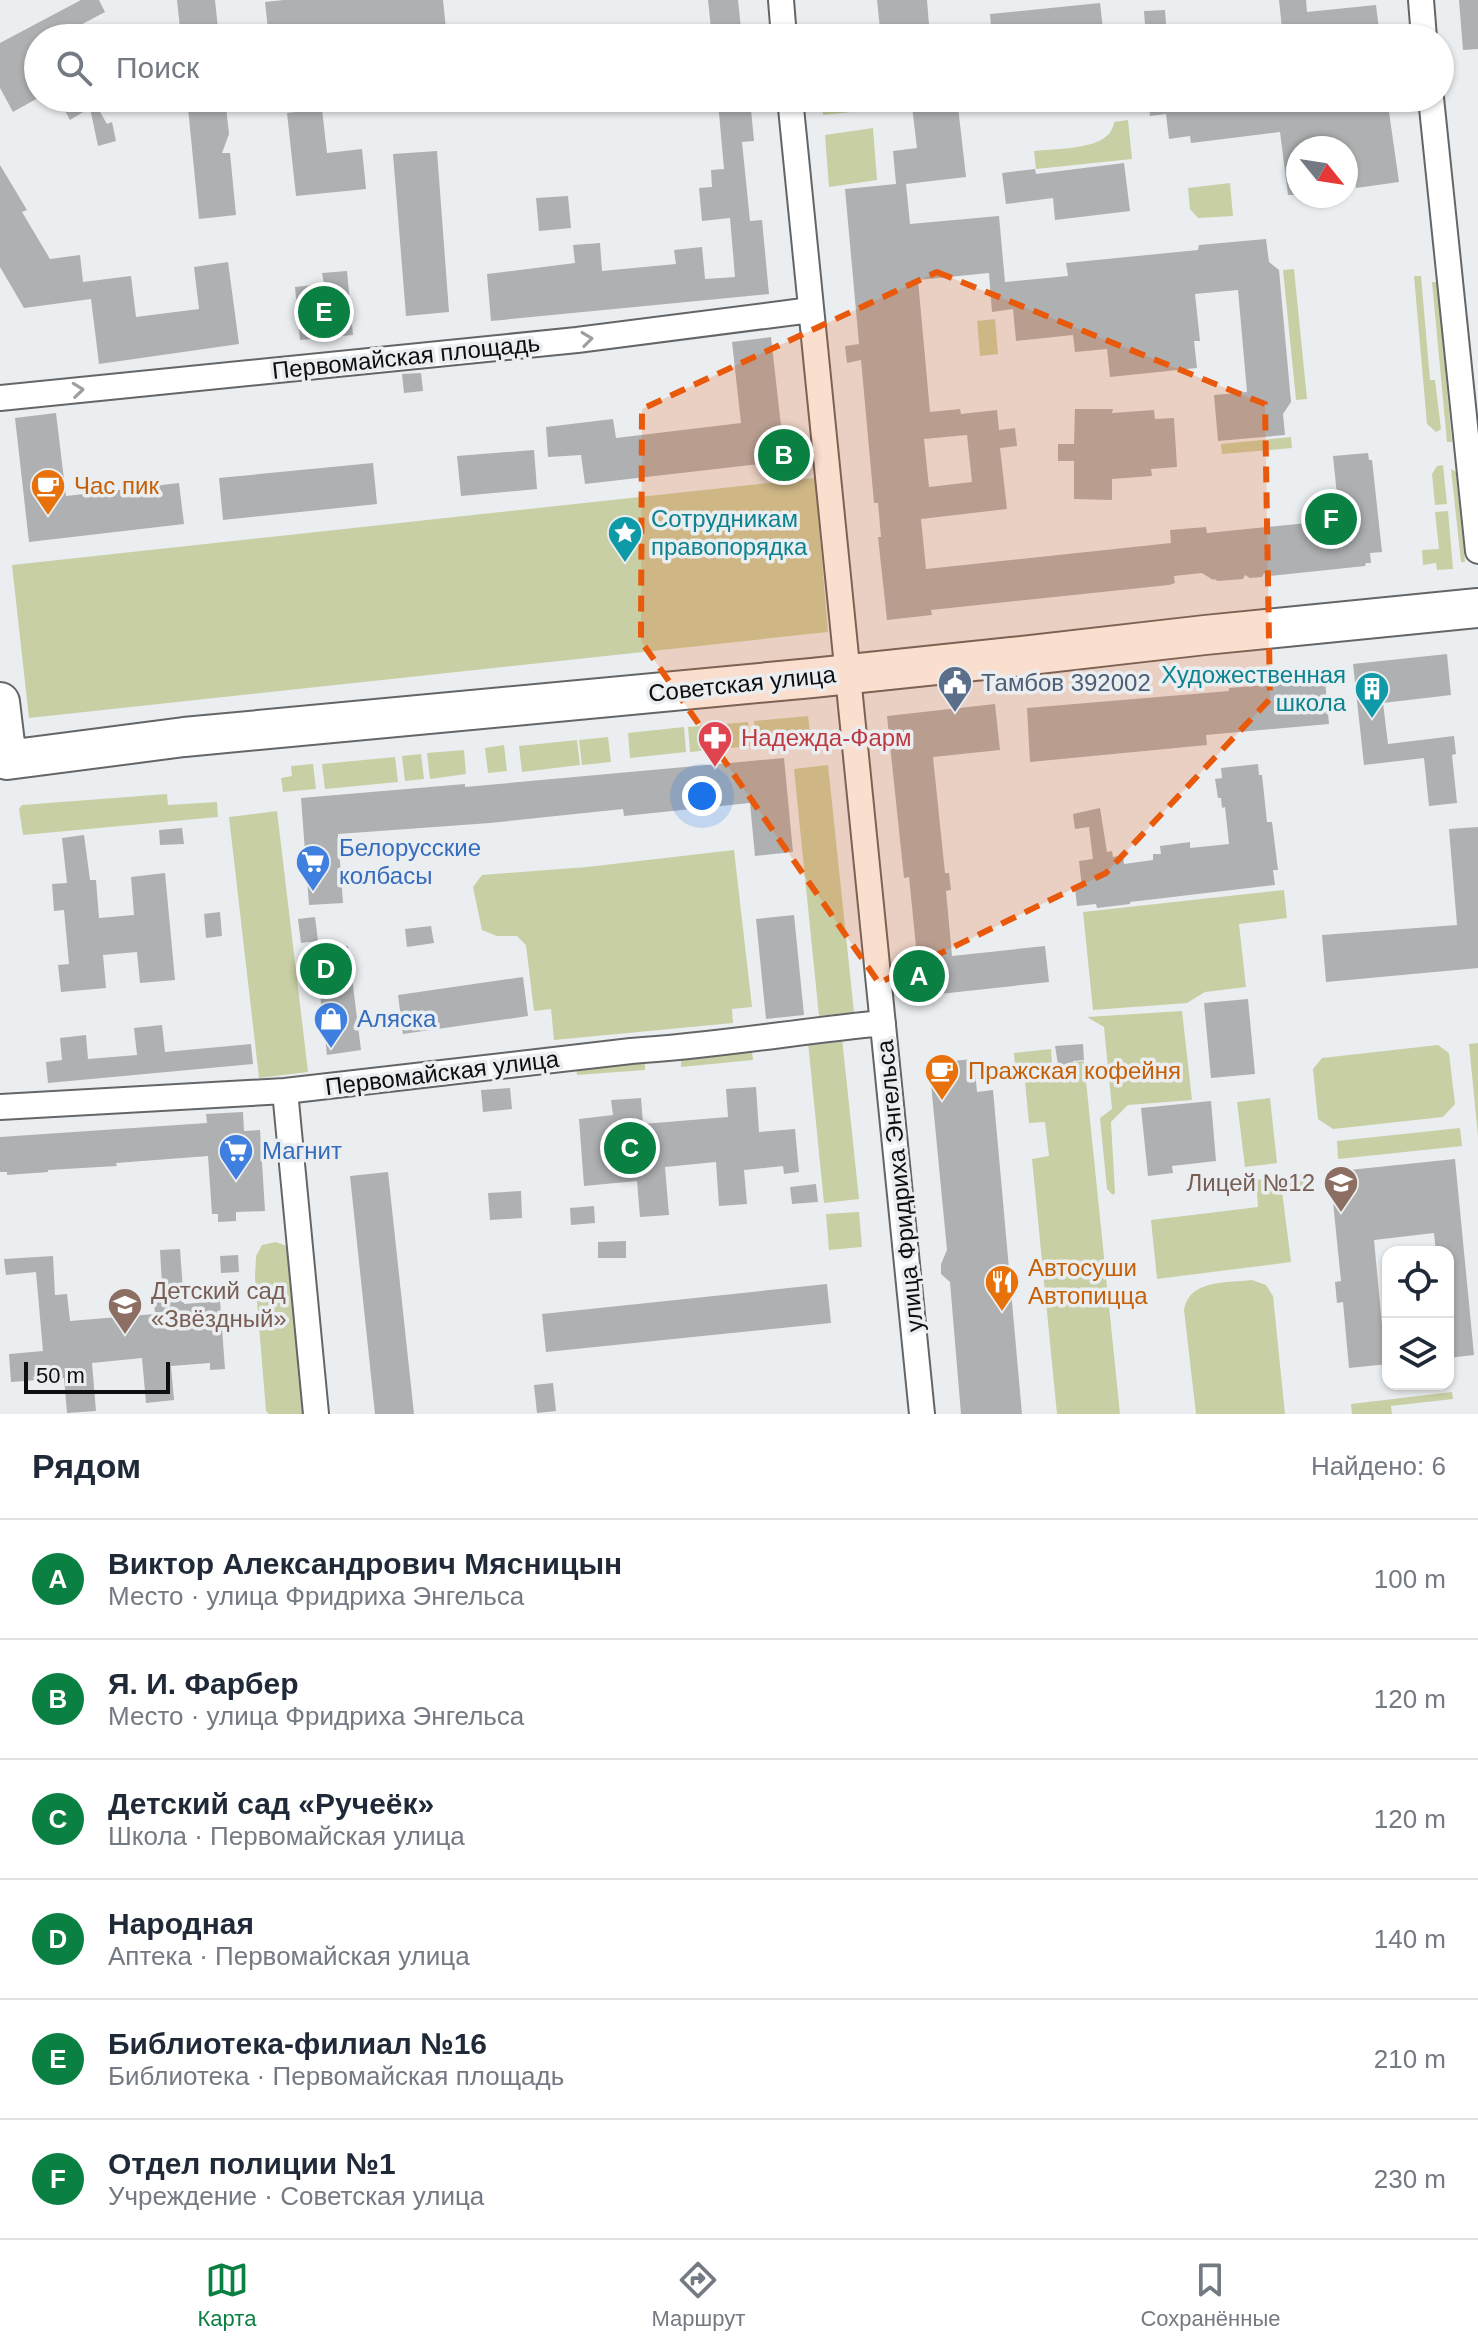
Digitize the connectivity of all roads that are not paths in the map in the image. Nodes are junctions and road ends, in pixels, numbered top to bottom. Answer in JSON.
{"nodes":[{"id":1,"x":781,"y":0,"type":"edge"},
{"id":2,"x":1421,"y":0,"type":"edge"},
{"id":3,"x":783,"y":24,"type":"edge"},
{"id":4,"x":1423,"y":24,"type":"edge"},
{"id":5,"x":791,"y":112,"type":"edge"},
{"id":6,"x":1432,"y":112,"type":"edge"},
{"id":7,"x":811,"y":310,"type":"junction"},
{"id":8,"x":0,"y":398,"type":"edge"},
{"id":9,"x":1478,"y":551,"type":"edge"},
{"id":10,"x":1478,"y":608,"type":"edge"},
{"id":11,"x":847,"y":674,"type":"junction"},
{"id":12,"x":0,"y":702,"type":"edge"},
{"id":13,"x":883,"y":1023,"type":"junction"},
{"id":14,"x":285,"y":1091,"type":"junction"},
{"id":15,"x":0,"y":1107,"type":"edge"},
{"id":16,"x":316,"y":1414,"type":"edge"},
{"id":17,"x":922,"y":1414,"type":"edge"}],
"edges":[{"from":1,"to":3,"type":"street"},
{"from":2,"to":4,"type":"street"},
{"from":5,"to":7,"type":"street","name":"улица Фридриха Энгельса"},
{"from":6,"to":9,"type":"street"},
{"from":8,"to":7,"type":"street","name":"Первомайская площадь","one_way":true},
{"from":7,"to":11,"type":"street","name":"улица Фридриха Энгельса"},
{"from":10,"to":11,"type":"main road","name":"Советская улица"},
{"from":11,"to":12,"type":"main road","name":"Советская улица"},
{"from":11,"to":13,"type":"street","name":"улица Фридриха Энгельса"},
{"from":13,"to":14,"type":"street","name":"Первомайская улица"},
{"from":13,"to":17,"type":"street","name":"улица Фридриха Энгельса"},
{"from":14,"to":15,"type":"street","name":"Первомайская улица"},
{"from":14,"to":16,"type":"street"}]}
